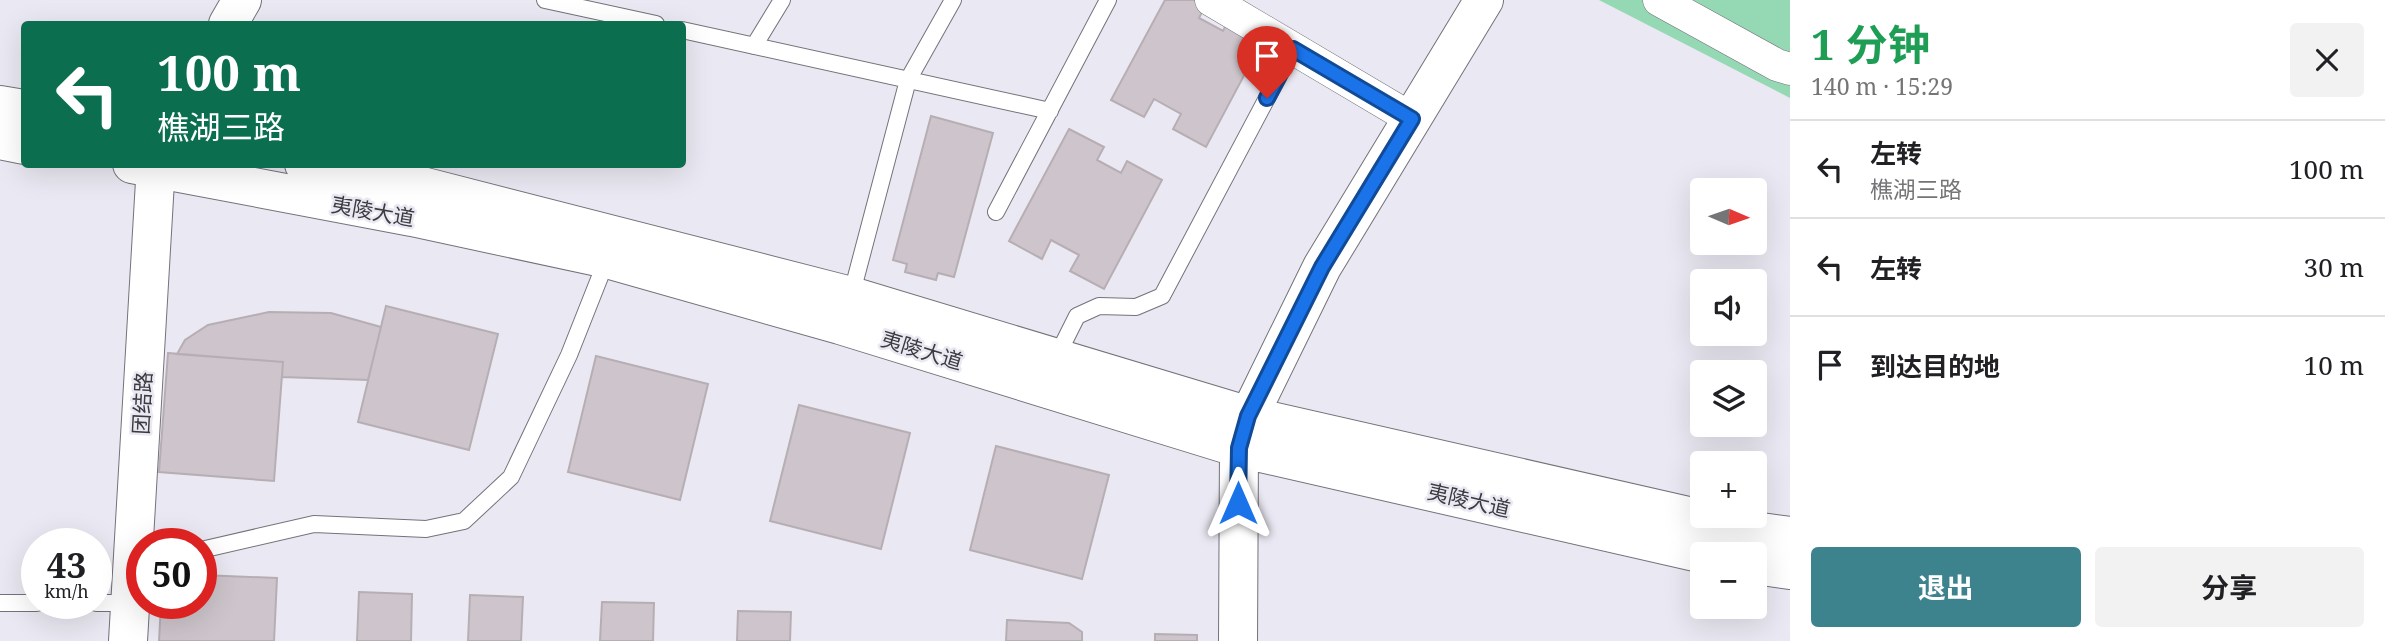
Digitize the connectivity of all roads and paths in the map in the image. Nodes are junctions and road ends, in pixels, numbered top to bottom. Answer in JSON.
{"nodes":[{"id":1,"x":221,"y":0,"type":"edge"},
{"id":2,"x":242,"y":0,"type":"edge"},
{"id":3,"x":545,"y":0,"type":"edge"},
{"id":4,"x":782,"y":0,"type":"edge"},
{"id":5,"x":953,"y":0,"type":"edge"},
{"id":6,"x":1108,"y":0,"type":"edge"},
{"id":7,"x":1211,"y":0,"type":"edge"},
{"id":8,"x":1484,"y":0,"type":"edge"},
{"id":9,"x":1659,"y":0,"type":"edge"},
{"id":10,"x":596,"y":5,"type":"edge"},
{"id":11,"x":208,"y":21,"type":"edge"},
{"id":12,"x":230,"y":21,"type":"edge"},
{"id":13,"x":647,"y":21,"type":"edge"},
{"id":14,"x":686,"y":31,"type":"edge"},
{"id":15,"x":754,"y":46,"type":"junction"},
{"id":16,"x":1293,"y":49,"type":"junction"},
{"id":17,"x":1790,"y":69,"type":"edge"},
{"id":18,"x":908,"y":80,"type":"junction"},
{"id":19,"x":0,"y":105,"type":"edge"},
{"id":20,"x":21,"y":108,"type":"edge"},
{"id":21,"x":1050,"y":111,"type":"junction"},
{"id":22,"x":1412,"y":119,"type":"junction"},
{"id":23,"x":0,"y":140,"type":"edge"},
{"id":24,"x":21,"y":144,"type":"edge"},
{"id":25,"x":143,"y":168,"type":"edge"},
{"id":26,"x":143,"y":168,"type":"edge"},
{"id":27,"x":159,"y":168,"type":"edge"},
{"id":28,"x":326,"y":168,"type":"edge"},
{"id":29,"x":996,"y":212,"type":"dead end"},
{"id":30,"x":607,"y":259,"type":"junction"},
{"id":31,"x":850,"y":296,"type":"junction"},
{"id":32,"x":1056,"y":358,"type":"junction"},
{"id":33,"x":1244,"y":432,"type":"junction"},
{"id":34,"x":111,"y":528,"type":"edge"},
{"id":35,"x":137,"y":528,"type":"edge"},
{"id":36,"x":1790,"y":536,"type":"edge"},
{"id":37,"x":217,"y":546,"type":"edge"},
{"id":38,"x":1690,"y":550,"type":"edge"},
{"id":39,"x":1767,"y":567,"type":"edge"},
{"id":40,"x":1790,"y":570,"type":"edge"},
{"id":41,"x":0,"y":603,"type":"edge"},
{"id":42,"x":21,"y":603,"type":"edge"},
{"id":43,"x":107,"y":619,"type":"edge"},
{"id":44,"x":130,"y":619,"type":"edge"},
{"id":45,"x":110,"y":641,"type":"edge"},
{"id":46,"x":128,"y":641,"type":"edge"},
{"id":47,"x":1238,"y":641,"type":"edge"}],
"edges":[{"from":1,"to":11,"type":"main road"},
{"from":2,"to":12,"type":"main road"},
{"from":3,"to":10,"type":"lane"},
{"from":4,"to":15,"type":"lane"},
{"from":5,"to":18,"type":"lane"},
{"from":6,"to":21,"type":"lane"},
{"from":7,"to":16,"type":"street"},
{"from":8,"to":22,"type":"main road"},
{"from":9,"to":17,"type":"street"},
{"from":10,"to":13,"type":"lane"},
{"from":14,"to":15,"type":"lane"},
{"from":15,"to":18,"type":"lane"},
{"from":16,"to":22,"type":"street"},
{"from":16,"to":32,"type":"lane"},
{"from":18,"to":21,"type":"lane"},
{"from":18,"to":31,"type":"lane"},
{"from":19,"to":20,"type":"main road"},
{"from":21,"to":29,"type":"lane"},
{"from":22,"to":33,"type":"main road"},
{"from":23,"to":24,"type":"main road"},
{"from":25,"to":35,"type":"main road","name":"团结路"},
{"from":26,"to":34,"type":"main road","name":"团结路"},
{"from":27,"to":30,"type":"main road","name":"夷陵大道"},
{"from":28,"to":31,"type":"main road","name":"夷陵大道"},
{"from":30,"to":33,"type":"main road","name":"夷陵大道"},
{"from":30,"to":37,"type":"lane"},
{"from":31,"to":32,"type":"main road","name":"夷陵大道"},
{"from":32,"to":33,"type":"main road","name":"夷陵大道"},
{"from":33,"to":36,"type":"main road","name":"夷陵大道"},
{"from":33,"to":38,"type":"main road","name":"夷陵大道"},
{"from":33,"to":47,"type":"main road"},
{"from":39,"to":40,"type":"main road"},
{"from":41,"to":42,"type":"lane"},
{"from":43,"to":45,"type":"main road","name":"团结路"},
{"from":44,"to":46,"type":"main road","name":"团结路"}]}
